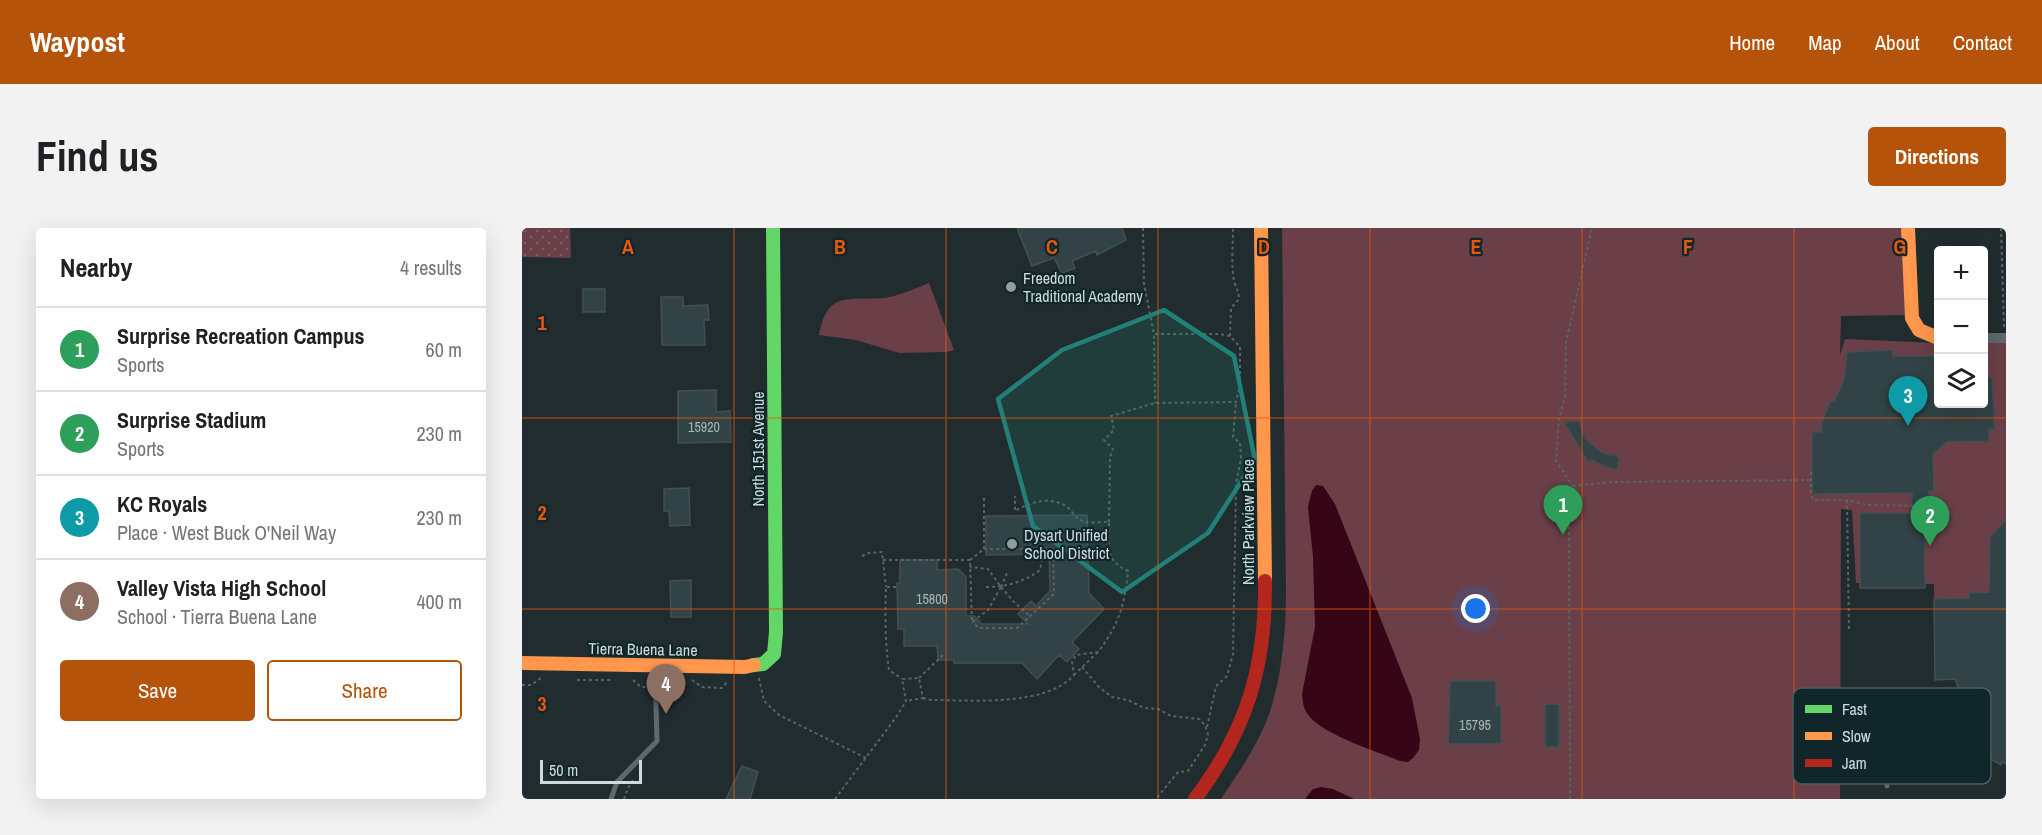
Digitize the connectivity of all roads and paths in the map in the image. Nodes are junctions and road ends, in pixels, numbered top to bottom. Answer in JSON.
{"nodes":[{"id":1,"x":773,"y":228,"type":"edge"},
{"id":2,"x":1143,"y":228,"type":"edge"},
{"id":3,"x":1233,"y":228,"type":"edge"},
{"id":4,"x":1261,"y":228,"type":"edge"},
{"id":5,"x":1592,"y":228,"type":"edge"},
{"id":6,"x":1908,"y":228,"type":"edge"},
{"id":7,"x":2001,"y":228,"type":"edge"},
{"id":8,"x":1154,"y":334,"type":"junction"},
{"id":9,"x":1230,"y":336,"type":"junction"},
{"id":10,"x":1934,"y":336,"type":"edge"},
{"id":11,"x":1988,"y":338,"type":"edge"},
{"id":12,"x":2005,"y":338,"type":"edge"},
{"id":13,"x":1236,"y":402,"type":"junction"},
{"id":14,"x":1155,"y":403,"type":"junction"},
{"id":15,"x":1811,"y":472,"type":"dead end"},
{"id":16,"x":1811,"y":480,"type":"junction"},
{"id":17,"x":1573,"y":486,"type":"junction"},
{"id":18,"x":1015,"y":496,"type":"dead end"},
{"id":19,"x":984,"y":498,"type":"dead end"},
{"id":20,"x":1847,"y":500,"type":"junction"},
{"id":21,"x":1937,"y":506,"type":"dead end"},
{"id":22,"x":1109,"y":522,"type":"junction"},
{"id":23,"x":984,"y":549,"type":"junction"},
{"id":24,"x":1044,"y":550,"type":"junction"},
{"id":25,"x":862,"y":556,"type":"dead end"},
{"id":26,"x":883,"y":560,"type":"junction"},
{"id":27,"x":970,"y":560,"type":"junction"},
{"id":28,"x":970,"y":567,"type":"junction"},
{"id":29,"x":1008,"y":571,"type":"dead end"},
{"id":30,"x":896,"y":586,"type":"dead end"},
{"id":31,"x":986,"y":586,"type":"dead end"},
{"id":32,"x":1002,"y":586,"type":"junction"},
{"id":33,"x":886,"y":587,"type":"junction"},
{"id":34,"x":1030,"y":616,"type":"junction"},
{"id":35,"x":972,"y":622,"type":"junction"},
{"id":36,"x":1849,"y":632,"type":"dead end"},
{"id":37,"x":1098,"y":652,"type":"junction"},
{"id":38,"x":943,"y":655,"type":"dead end"},
{"id":39,"x":522,"y":663,"type":"edge"},
{"id":40,"x":763,"y":664,"type":"joint"},
{"id":41,"x":655,"y":665,"type":"junction"},
{"id":42,"x":1082,"y":667,"type":"junction"},
{"id":43,"x":543,"y":675,"type":"dead end"},
{"id":44,"x":1074,"y":675,"type":"junction"},
{"id":45,"x":617,"y":677,"type":"dead end"},
{"id":46,"x":626,"y":677,"type":"dead end"},
{"id":47,"x":751,"y":677,"type":"dead end"},
{"id":48,"x":902,"y":678,"type":"junction"},
{"id":49,"x":919,"y":678,"type":"junction"},
{"id":50,"x":572,"y":679,"type":"dead end"},
{"id":51,"x":729,"y":679,"type":"dead end"},
{"id":52,"x":522,"y":685,"type":"edge"},
{"id":53,"x":656,"y":687,"type":"junction"},
{"id":54,"x":923,"y":698,"type":"junction"},
{"id":55,"x":906,"y":701,"type":"junction"},
{"id":56,"x":1207,"y":727,"type":"junction"},
{"id":57,"x":866,"y":758,"type":"junction"},
{"id":58,"x":611,"y":799,"type":"edge"},
{"id":59,"x":835,"y":799,"type":"edge"},
{"id":60,"x":1156,"y":799,"type":"edge"},
{"id":61,"x":1195,"y":799,"type":"edge"},
{"id":62,"x":1570,"y":799,"type":"edge"}],
"edges":[{"from":1,"to":40,"type":"street","name":"North 151st Avenue"},
{"from":2,"to":8,"type":"path"},
{"from":3,"to":9,"type":"path"},
{"from":4,"to":61,"type":"street","name":"North Parkview Place"},
{"from":5,"to":17,"type":"path"},
{"from":6,"to":10,"type":"street"},
{"from":7,"to":12,"type":"path"},
{"from":8,"to":9,"type":"path"},
{"from":8,"to":14,"type":"path"},
{"from":9,"to":13,"type":"path"},
{"from":11,"to":12,"type":"street"},
{"from":13,"to":14,"type":"path"},
{"from":13,"to":56,"type":"path"},
{"from":14,"to":22,"type":"path"},
{"from":15,"to":16,"type":"path"},
{"from":16,"to":17,"type":"path"},
{"from":16,"to":20,"type":"path"},
{"from":17,"to":62,"type":"path"},
{"from":18,"to":22,"type":"path"},
{"from":19,"to":23,"type":"path"},
{"from":20,"to":21,"type":"path"},
{"from":20,"to":36,"type":"path"},
{"from":22,"to":37,"type":"path"},
{"from":23,"to":24,"type":"path"},
{"from":23,"to":27,"type":"path"},
{"from":24,"to":32,"type":"path"},
{"from":24,"to":34,"type":"path"},
{"from":25,"to":26,"type":"path"},
{"from":26,"to":27,"type":"path"},
{"from":26,"to":33,"type":"path"},
{"from":27,"to":28,"type":"path"},
{"from":28,"to":32,"type":"path"},
{"from":28,"to":35,"type":"path"},
{"from":29,"to":32,"type":"path"},
{"from":30,"to":33,"type":"path"},
{"from":31,"to":32,"type":"path"},
{"from":32,"to":34,"type":"path"},
{"from":32,"to":35,"type":"path"},
{"from":33,"to":48,"type":"path"},
{"from":34,"to":35,"type":"path"},
{"from":37,"to":42,"type":"path"},
{"from":37,"to":44,"type":"path"},
{"from":38,"to":49,"type":"path"},
{"from":39,"to":41,"type":"street","name":"Tierra Buena Lane"},
{"from":40,"to":41,"type":"street","name":"Tierra Buena Lane"},
{"from":41,"to":53,"type":"lane"},
{"from":42,"to":44,"type":"path"},
{"from":42,"to":56,"type":"path"},
{"from":43,"to":52,"type":"path"},
{"from":44,"to":54,"type":"path"},
{"from":45,"to":50,"type":"path"},
{"from":46,"to":53,"type":"path"},
{"from":47,"to":57,"type":"path"},
{"from":48,"to":49,"type":"path"},
{"from":48,"to":55,"type":"path"},
{"from":49,"to":54,"type":"path"},
{"from":51,"to":53,"type":"path"},
{"from":53,"to":58,"type":"lane"},
{"from":54,"to":55,"type":"path"},
{"from":55,"to":57,"type":"path"},
{"from":56,"to":60,"type":"path"},
{"from":57,"to":59,"type":"path"}]}
